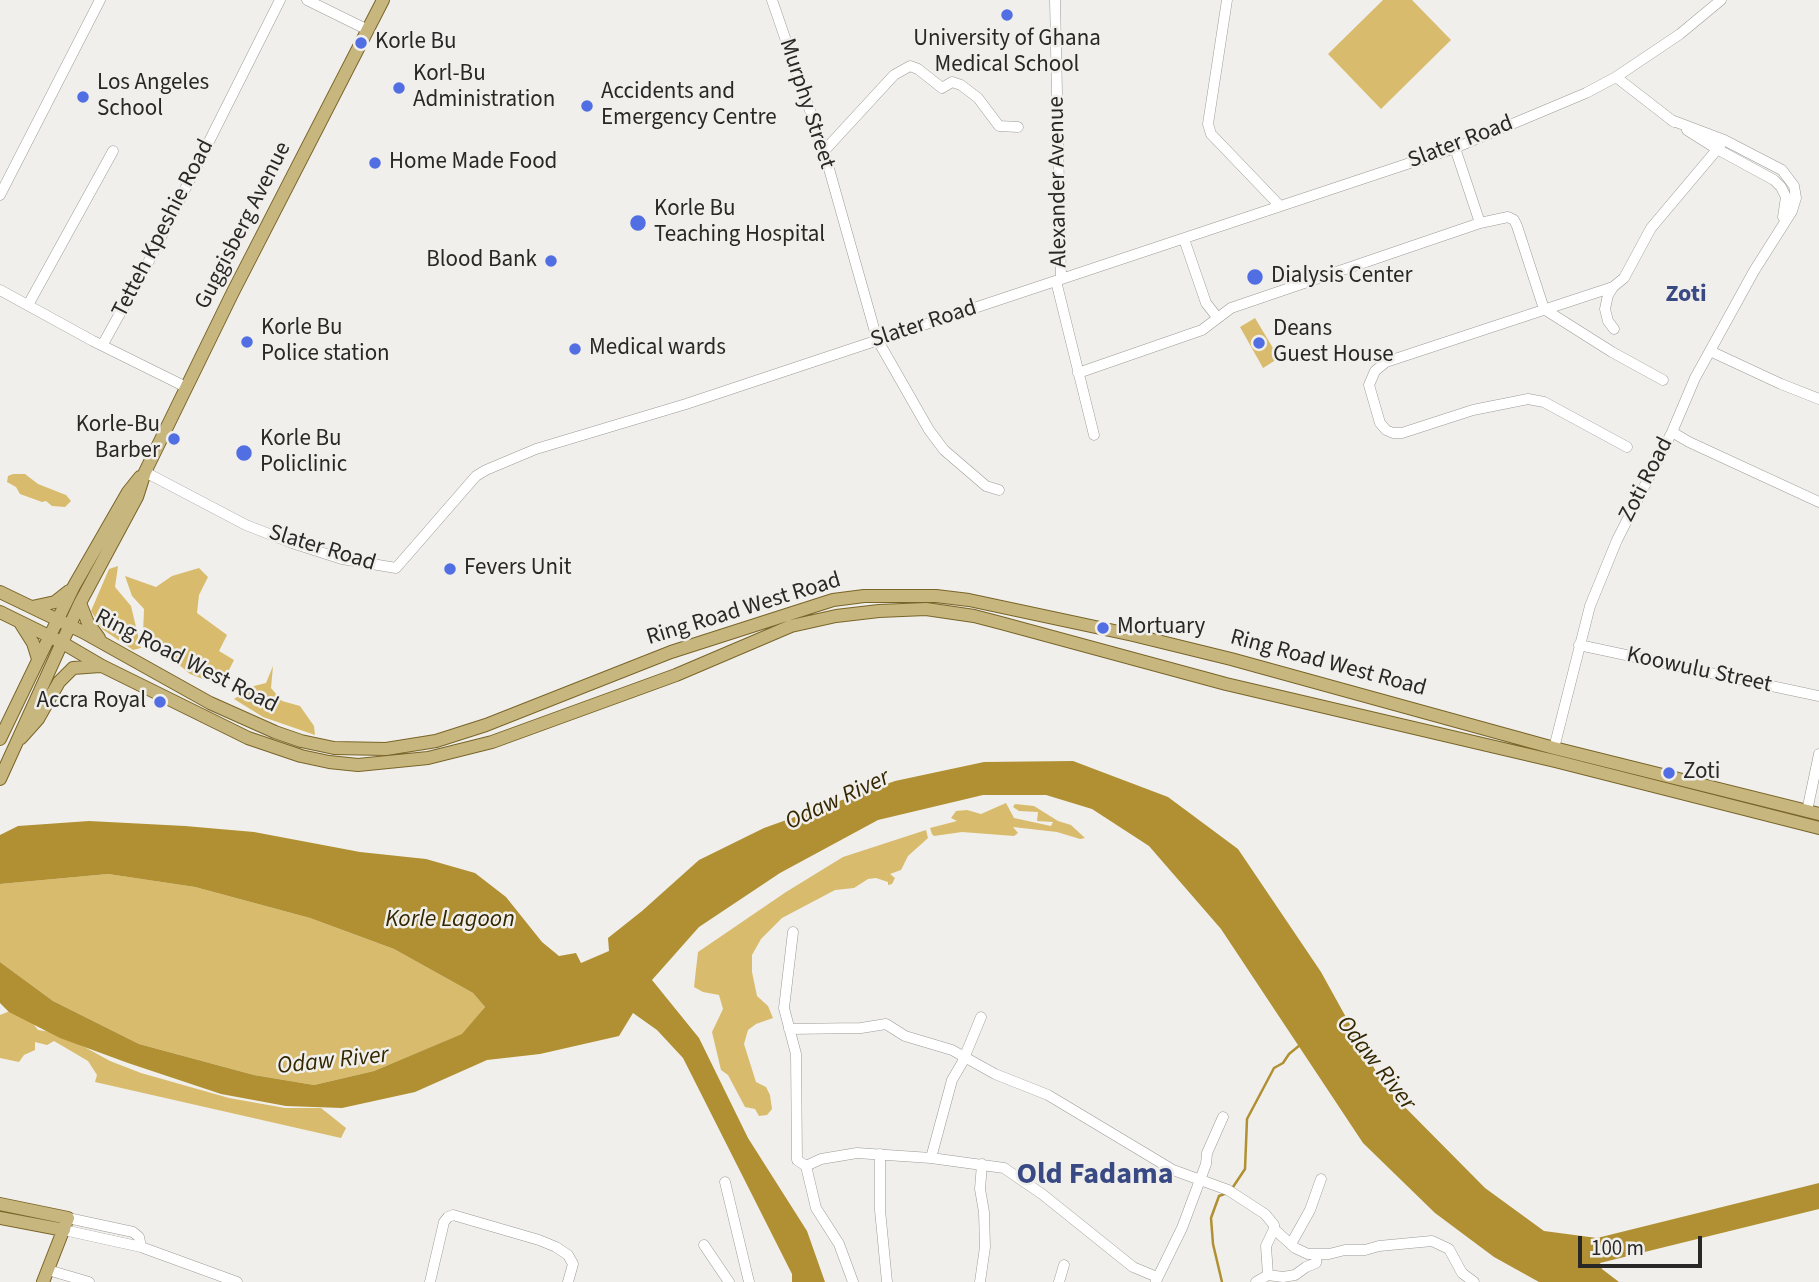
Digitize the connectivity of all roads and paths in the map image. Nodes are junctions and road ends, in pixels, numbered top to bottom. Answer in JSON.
{"nodes":[{"id":1,"x":100,"y":0,"type":"edge"},
{"id":2,"x":280,"y":0,"type":"edge"},
{"id":3,"x":307,"y":0,"type":"edge"},
{"id":4,"x":383,"y":0,"type":"edge"},
{"id":5,"x":772,"y":0,"type":"edge"},
{"id":6,"x":1055,"y":0,"type":"edge"},
{"id":7,"x":1227,"y":0,"type":"edge"},
{"id":8,"x":1721,"y":0,"type":"edge"},
{"id":9,"x":368,"y":30,"type":"junction"},
{"id":10,"x":1616,"y":77,"type":"junction"},
{"id":11,"x":1671,"y":120,"type":"junction"},
{"id":12,"x":1018,"y":127,"type":"dead end"},
{"id":13,"x":1724,"y":140,"type":"junction"},
{"id":14,"x":1455,"y":148,"type":"junction"},
{"id":15,"x":1717,"y":149,"type":"junction"},
{"id":16,"x":113,"y":151,"type":"dead end"},
{"id":17,"x":824,"y":151,"type":"junction"},
{"id":18,"x":0,"y":195,"type":"edge"},
{"id":19,"x":1280,"y":206,"type":"junction"},
{"id":20,"x":1480,"y":223,"type":"junction"},
{"id":21,"x":1780,"y":228,"type":"junction"},
{"id":22,"x":1184,"y":239,"type":"junction"},
{"id":23,"x":1058,"y":280,"type":"junction"},
{"id":24,"x":1613,"y":287,"type":"junction"},
{"id":25,"x":0,"y":290,"type":"edge"},
{"id":26,"x":28,"y":305,"type":"junction"},
{"id":27,"x":1544,"y":309,"type":"junction"},
{"id":28,"x":1217,"y":317,"type":"junction"},
{"id":29,"x":1614,"y":328,"type":"dead end"},
{"id":30,"x":877,"y":339,"type":"junction"},
{"id":31,"x":103,"y":344,"type":"junction"},
{"id":32,"x":1710,"y":351,"type":"junction"},
{"id":33,"x":1078,"y":373,"type":"junction"},
{"id":34,"x":1663,"y":380,"type":"dead end"},
{"id":35,"x":186,"y":387,"type":"junction"},
{"id":36,"x":1819,"y":399,"type":"edge"},
{"id":37,"x":1672,"y":432,"type":"junction"},
{"id":38,"x":1094,"y":435,"type":"dead end"},
{"id":39,"x":1627,"y":447,"type":"dead end"},
{"id":40,"x":145,"y":472,"type":"junction"},
{"id":41,"x":999,"y":490,"type":"dead end"},
{"id":42,"x":1819,"y":502,"type":"edge"},
{"id":43,"x":74,"y":586,"type":"junction"},
{"id":44,"x":0,"y":593,"type":"edge"},
{"id":45,"x":80,"y":603,"type":"junction"},
{"id":46,"x":30,"y":607,"type":"junction"},
{"id":47,"x":0,"y":612,"type":"edge"},
{"id":48,"x":18,"y":621,"type":"junction"},
{"id":49,"x":60,"y":632,"type":"junction"},
{"id":50,"x":103,"y":643,"type":"junction"},
{"id":51,"x":1579,"y":645,"type":"junction"},
{"id":52,"x":38,"y":659,"type":"junction"},
{"id":53,"x":1231,"y":659,"type":"junction"},
{"id":54,"x":102,"y":666,"type":"junction"},
{"id":55,"x":1226,"y":684,"type":"junction"},
{"id":56,"x":1819,"y":696,"type":"edge"},
{"id":57,"x":210,"y":703,"type":"junction"},
{"id":58,"x":0,"y":739,"type":"edge"},
{"id":59,"x":1555,"y":748,"type":"junction"},
{"id":60,"x":1819,"y":754,"type":"edge"},
{"id":61,"x":2,"y":774,"type":"edge"},
{"id":62,"x":1813,"y":812,"type":"edge"},
{"id":63,"x":1819,"y":828,"type":"edge"},
{"id":64,"x":793,"y":932,"type":"dead end"},
{"id":65,"x":981,"y":1017,"type":"dead end"},
{"id":66,"x":792,"y":1029,"type":"junction"},
{"id":67,"x":963,"y":1056,"type":"junction"},
{"id":68,"x":1223,"y":1116,"type":"dead end"},
{"id":69,"x":880,"y":1154,"type":"junction"},
{"id":70,"x":930,"y":1158,"type":"junction"},
{"id":71,"x":982,"y":1164,"type":"junction"},
{"id":72,"x":806,"y":1166,"type":"junction"},
{"id":73,"x":1321,"y":1179,"type":"dead end"},
{"id":74,"x":1200,"y":1180,"type":"junction"},
{"id":75,"x":725,"y":1182,"type":"dead end"},
{"id":76,"x":0,"y":1204,"type":"edge"},
{"id":77,"x":0,"y":1218,"type":"edge"},
{"id":78,"x":66,"y":1224,"type":"junction"},
{"id":79,"x":1274,"y":1229,"type":"junction"},
{"id":80,"x":1291,"y":1244,"type":"junction"},
{"id":81,"x":704,"y":1245,"type":"dead end"},
{"id":82,"x":1317,"y":1254,"type":"junction"},
{"id":83,"x":1064,"y":1265,"type":"dead end"},
{"id":84,"x":1268,"y":1275,"type":"junction"},
{"id":85,"x":45,"y":1276,"type":"edge"},
{"id":86,"x":1460,"y":1278,"type":"edge"},
{"id":87,"x":1292,"y":1279,"type":"edge"},
{"id":88,"x":1156,"y":1280,"type":"edge"},
{"id":89,"x":89,"y":1282,"type":"edge"},
{"id":90,"x":237,"y":1282,"type":"edge"},
{"id":91,"x":430,"y":1282,"type":"edge"},
{"id":92,"x":568,"y":1282,"type":"edge"},
{"id":93,"x":729,"y":1282,"type":"edge"},
{"id":94,"x":749,"y":1282,"type":"edge"},
{"id":95,"x":853,"y":1282,"type":"edge"},
{"id":96,"x":887,"y":1282,"type":"edge"},
{"id":97,"x":980,"y":1282,"type":"edge"},
{"id":98,"x":1059,"y":1282,"type":"edge"},
{"id":99,"x":1256,"y":1282,"type":"edge"},
{"id":100,"x":1474,"y":1282,"type":"edge"}],
"edges":[{"from":1,"to":18,"type":"street"},
{"from":2,"to":31,"type":"street","name":"Tetteh Kpeshie Road"},
{"from":3,"to":9,"type":"street"},
{"from":4,"to":9,"type":"main road","name":"Guggisberg Avenue"},
{"from":5,"to":17,"type":"street","name":"Murphy Street"},
{"from":6,"to":23,"type":"street","name":"Alexander Avenue"},
{"from":7,"to":19,"type":"street"},
{"from":8,"to":10,"type":"street","name":"Slater Road"},
{"from":9,"to":35,"type":"main road","name":"Guggisberg Avenue"},
{"from":10,"to":11,"type":"street","name":"Zoti Road"},
{"from":10,"to":14,"type":"street","name":"Slater Road"},
{"from":11,"to":13,"type":"street","name":"Zoti Road"},
{"from":11,"to":15,"type":"street","name":"Zoti Road"},
{"from":12,"to":17,"type":"street"},
{"from":13,"to":15,"type":"street"},
{"from":13,"to":21,"type":"street","name":"Zoti Road"},
{"from":14,"to":19,"type":"street","name":"Slater Road"},
{"from":14,"to":20,"type":"street"},
{"from":15,"to":21,"type":"street","name":"Zoti Road"},
{"from":15,"to":24,"type":"street"},
{"from":16,"to":26,"type":"street"},
{"from":17,"to":30,"type":"street","name":"Murphy Street"},
{"from":19,"to":22,"type":"street","name":"Slater Road"},
{"from":20,"to":27,"type":"street"},
{"from":20,"to":28,"type":"street"},
{"from":21,"to":32,"type":"street","name":"Zoti Road"},
{"from":22,"to":23,"type":"street","name":"Slater Road"},
{"from":22,"to":28,"type":"street"},
{"from":23,"to":30,"type":"street","name":"Slater Road"},
{"from":23,"to":33,"type":"street","name":"Alexander Avenue"},
{"from":24,"to":27,"type":"street"},
{"from":24,"to":29,"type":"street"},
{"from":25,"to":26,"type":"street"},
{"from":26,"to":31,"type":"street"},
{"from":27,"to":34,"type":"street"},
{"from":27,"to":39,"type":"street"},
{"from":28,"to":33,"type":"street"},
{"from":30,"to":40,"type":"street","name":"Slater Road"},
{"from":30,"to":41,"type":"street","name":"Murphy Street"},
{"from":31,"to":35,"type":"street"},
{"from":32,"to":36,"type":"street"},
{"from":32,"to":37,"type":"street","name":"Zoti Road"},
{"from":33,"to":38,"type":"street","name":"Alexander Avenue"},
{"from":35,"to":40,"type":"main road","name":"Guggisberg Avenue"},
{"from":37,"to":42,"type":"street"},
{"from":37,"to":51,"type":"street","name":"Zoti Road"},
{"from":40,"to":43,"type":"main road","name":"Guggisberg Avenue"},
{"from":40,"to":45,"type":"main road","name":"Guggisberg Avenue"},
{"from":43,"to":46,"type":"main road"},
{"from":43,"to":49,"type":"main road","name":"Guggisberg Avenue"},
{"from":44,"to":46,"type":"main road","name":"Ring Road West Road"},
{"from":45,"to":49,"type":"main road","name":"Guggisberg Avenue"},
{"from":45,"to":50,"type":"main road"},
{"from":46,"to":49,"type":"main road","name":"Ring Road West Road"},
{"from":47,"to":48,"type":"main road","name":"Ring Road West Road"},
{"from":48,"to":49,"type":"main road","name":"Ring Road West Road"},
{"from":48,"to":52,"type":"main road"},
{"from":49,"to":50,"type":"main road","name":"Ring Road West Road"},
{"from":49,"to":52,"type":"main road","name":"Guggisberg Avenue"},
{"from":49,"to":54,"type":"main road","name":"Ring Road West Road"},
{"from":49,"to":57,"type":"main road"},
{"from":49,"to":61,"type":"main road","name":"Guggisberg Avenue"},
{"from":50,"to":57,"type":"main road","name":"Ring Road West Road"},
{"from":51,"to":56,"type":"street","name":"Koowulu Street"},
{"from":51,"to":59,"type":"street","name":"Zoti Road"},
{"from":52,"to":58,"type":"main road","name":"Guggisberg Avenue"},
{"from":53,"to":55,"type":"main road"},
{"from":53,"to":57,"type":"main road","name":"Ring Road West Road"},
{"from":53,"to":59,"type":"main road","name":"Ring Road West Road"},
{"from":54,"to":55,"type":"main road","name":"Ring Road West Road"},
{"from":54,"to":61,"type":"main road"},
{"from":55,"to":63,"type":"main road","name":"Ring Road West Road"},
{"from":59,"to":62,"type":"main road","name":"Ring Road West Road"},
{"from":60,"to":62,"type":"street"},
{"from":64,"to":66,"type":"street"},
{"from":65,"to":67,"type":"street"},
{"from":66,"to":67,"type":"street"},
{"from":66,"to":72,"type":"street"},
{"from":67,"to":70,"type":"street"},
{"from":67,"to":74,"type":"street"},
{"from":68,"to":74,"type":"street"},
{"from":69,"to":70,"type":"street"},
{"from":69,"to":72,"type":"street"},
{"from":69,"to":96,"type":"street"},
{"from":70,"to":71,"type":"street"},
{"from":71,"to":88,"type":"street"},
{"from":71,"to":97,"type":"street"},
{"from":72,"to":95,"type":"street"},
{"from":73,"to":80,"type":"street"},
{"from":74,"to":79,"type":"street"},
{"from":74,"to":88,"type":"street"},
{"from":75,"to":94,"type":"street"},
{"from":76,"to":78,"type":"main road"},
{"from":77,"to":78,"type":"main road"},
{"from":78,"to":85,"type":"main road"},
{"from":78,"to":90,"type":"street"},
{"from":79,"to":80,"type":"street"},
{"from":79,"to":84,"type":"street"},
{"from":80,"to":82,"type":"street"},
{"from":81,"to":93,"type":"street"},
{"from":82,"to":86,"type":"street"},
{"from":82,"to":87,"type":"street"},
{"from":83,"to":98,"type":"street"},
{"from":84,"to":87,"type":"street"},
{"from":84,"to":99,"type":"street"},
{"from":85,"to":89,"type":"street"},
{"from":86,"to":100,"type":"street"},
{"from":91,"to":92,"type":"street"}]}
